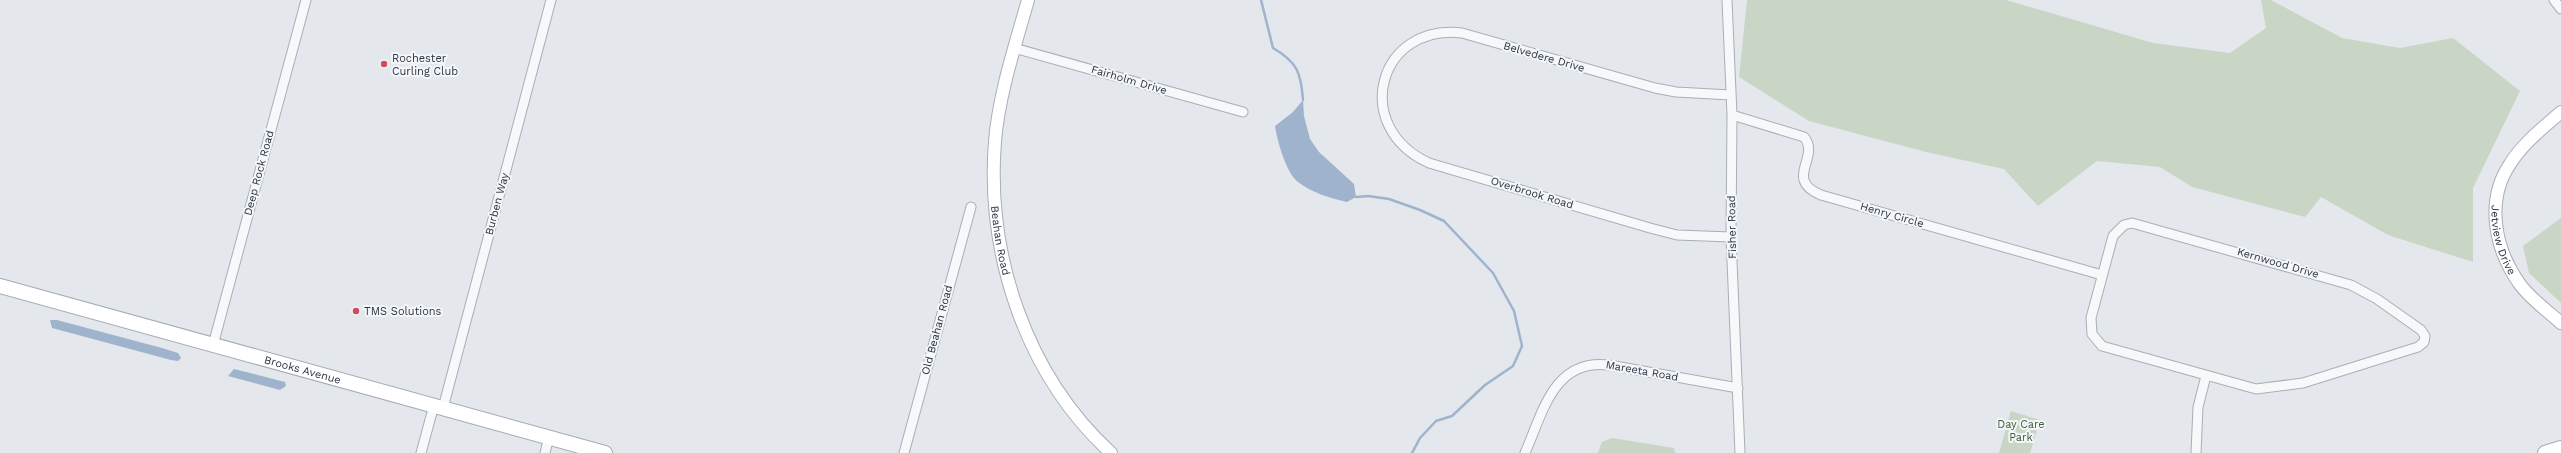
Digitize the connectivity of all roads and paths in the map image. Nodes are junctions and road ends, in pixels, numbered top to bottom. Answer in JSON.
{"nodes":[{"id":1,"x":306,"y":0,"type":"edge"},
{"id":2,"x":551,"y":0,"type":"edge"},
{"id":3,"x":1028,"y":0,"type":"edge"},
{"id":4,"x":1727,"y":0,"type":"edge"},
{"id":5,"x":2554,"y":0,"type":"edge"},
{"id":6,"x":2561,"y":8,"type":"edge"},
{"id":7,"x":1014,"y":48,"type":"junction"},
{"id":8,"x":1384,"y":86,"type":"joint"},
{"id":9,"x":1731,"y":95,"type":"junction"},
{"id":10,"x":1243,"y":112,"type":"dead end"},
{"id":11,"x":2561,"y":112,"type":"edge"},
{"id":12,"x":1732,"y":115,"type":"junction"},
{"id":13,"x":971,"y":207,"type":"dead end"},
{"id":14,"x":1731,"y":237,"type":"junction"},
{"id":15,"x":2102,"y":274,"type":"junction"},
{"id":16,"x":0,"y":286,"type":"edge"},
{"id":17,"x":2561,"y":323,"type":"edge"},
{"id":18,"x":213,"y":345,"type":"junction"},
{"id":19,"x":2206,"y":376,"type":"junction"},
{"id":20,"x":1738,"y":388,"type":"junction"},
{"id":21,"x":438,"y":407,"type":"junction"},
{"id":22,"x":549,"y":437,"type":"junction"},
{"id":23,"x":2561,"y":448,"type":"edge"},
{"id":24,"x":420,"y":453,"type":"edge"},
{"id":25,"x":545,"y":453,"type":"edge"},
{"id":26,"x":605,"y":453,"type":"edge"},
{"id":27,"x":904,"y":453,"type":"edge"},
{"id":28,"x":1111,"y":453,"type":"edge"},
{"id":29,"x":1525,"y":453,"type":"edge"},
{"id":30,"x":1740,"y":453,"type":"edge"},
{"id":31,"x":2196,"y":453,"type":"edge"},
{"id":32,"x":2545,"y":453,"type":"edge"}],
"edges":[{"from":1,"to":18,"type":"street","name":"Deep Rock Road"},
{"from":2,"to":21,"type":"street","name":"Burben Way"},
{"from":3,"to":7,"type":"street","name":"Beahan Road"},
{"from":4,"to":9,"type":"street","name":"Fisher Road"},
{"from":5,"to":6,"type":"street"},
{"from":7,"to":10,"type":"street","name":"Fairholm Drive"},
{"from":7,"to":28,"type":"street","name":"Beahan Road"},
{"from":8,"to":9,"type":"street","name":"Belvedere Drive"},
{"from":8,"to":14,"type":"street","name":"Overbrook Road"},
{"from":9,"to":12,"type":"street","name":"Fisher Road"},
{"from":11,"to":17,"type":"street","name":"Jetview Drive"},
{"from":12,"to":14,"type":"street","name":"Fisher Road"},
{"from":12,"to":15,"type":"street","name":"Henry Circle"},
{"from":13,"to":27,"type":"street","name":"Old Beahan Road"},
{"from":14,"to":20,"type":"street","name":"Fisher Road"},
{"from":15,"to":19,"type":"street","name":"Kernwood Drive"},
{"from":15,"to":19,"type":"street","name":"Kernwood Drive"},
{"from":16,"to":18,"type":"main road","name":"Brooks Avenue"},
{"from":18,"to":21,"type":"main road","name":"Brooks Avenue"},
{"from":19,"to":31,"type":"street"},
{"from":20,"to":29,"type":"street","name":"Mareeta Road"},
{"from":20,"to":30,"type":"street","name":"Fisher Road"},
{"from":21,"to":22,"type":"main road","name":"Brooks Avenue"},
{"from":21,"to":24,"type":"street","name":"Burben Way"},
{"from":22,"to":25,"type":"street"},
{"from":22,"to":26,"type":"main road","name":"Brooks Avenue"},
{"from":23,"to":32,"type":"main road"}]}
